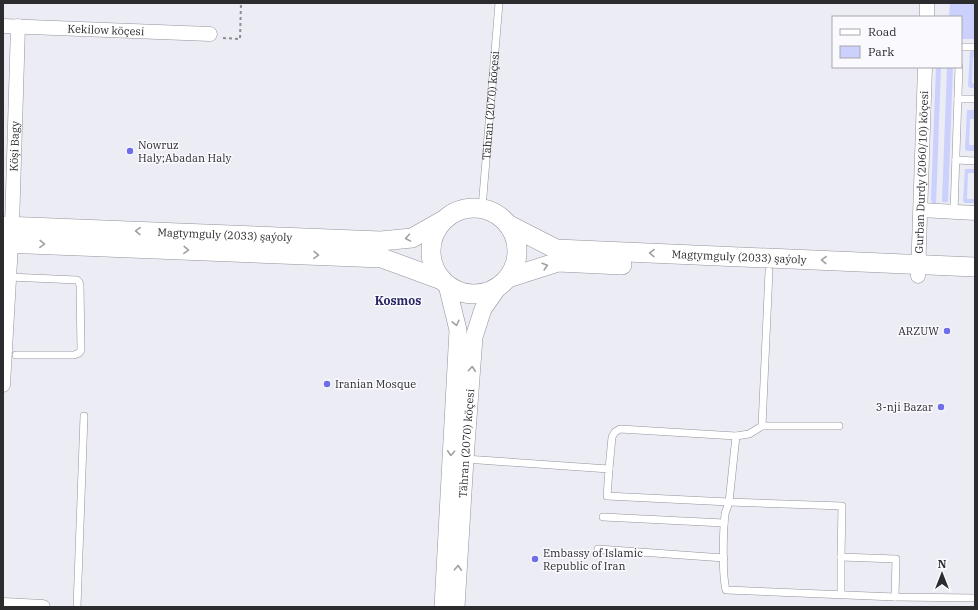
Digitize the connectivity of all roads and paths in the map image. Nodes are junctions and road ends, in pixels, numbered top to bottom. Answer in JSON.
{"nodes":[{"id":1,"x":241,"y":3,"type":"edge"},
{"id":2,"x":499,"y":3,"type":"edge"},
{"id":3,"x":927,"y":3,"type":"edge"},
{"id":4,"x":926,"y":16,"type":"edge"},
{"id":5,"x":3,"y":26,"type":"edge"},
{"id":6,"x":18,"y":26,"type":"junction"},
{"id":7,"x":216,"y":36,"type":"joint"},
{"id":8,"x":962,"y":46,"type":"edge"},
{"id":9,"x":975,"y":46,"type":"edge"},
{"id":10,"x":925,"y":68,"type":"edge"},
{"id":11,"x":959,"y":68,"type":"edge"},
{"id":12,"x":958,"y":99,"type":"junction"},
{"id":13,"x":975,"y":99,"type":"edge"},
{"id":14,"x":956,"y":160,"type":"junction"},
{"id":15,"x":975,"y":161,"type":"edge"},
{"id":16,"x":482,"y":208,"type":"junction"},
{"id":17,"x":921,"y":210,"type":"junction"},
{"id":18,"x":954,"y":212,"type":"junction"},
{"id":19,"x":975,"y":213,"type":"edge"},
{"id":20,"x":442,"y":221,"type":"junction"},
{"id":21,"x":509,"y":225,"type":"junction"},
{"id":22,"x":7,"y":234,"type":"edge"},
{"id":23,"x":975,"y":267,"type":"edge"},
{"id":24,"x":7,"y":268,"type":"edge"},
{"id":25,"x":918,"y":270,"type":"junction"},
{"id":26,"x":769,"y":271,"type":"junction"},
{"id":27,"x":975,"y":279,"type":"edge"},
{"id":28,"x":503,"y":282,"type":"junction"},
{"id":29,"x":445,"y":283,"type":"junction"},
{"id":30,"x":8,"y":356,"type":"edge"},
{"id":31,"x":3,"y":385,"type":"edge"},
{"id":32,"x":84,"y":416,"type":"dead end"},
{"id":33,"x":762,"y":426,"type":"junction"},
{"id":34,"x":839,"y":426,"type":"dead end"},
{"id":35,"x":736,"y":436,"type":"junction"},
{"id":36,"x":465,"y":459,"type":"junction"},
{"id":37,"x":609,"y":469,"type":"junction"},
{"id":38,"x":729,"y":502,"type":"junction"},
{"id":39,"x":603,"y":517,"type":"dead end"},
{"id":40,"x":724,"y":524,"type":"junction"},
{"id":41,"x":598,"y":549,"type":"dead end"},
{"id":42,"x":841,"y":557,"type":"junction"},
{"id":43,"x":724,"y":558,"type":"junction"},
{"id":44,"x":841,"y":594,"type":"junction"},
{"id":45,"x":895,"y":597,"type":"junction"},
{"id":46,"x":975,"y":598,"type":"edge"},
{"id":47,"x":3,"y":606,"type":"edge"},
{"id":48,"x":43,"y":607,"type":"edge"},
{"id":49,"x":77,"y":607,"type":"edge"},
{"id":50,"x":443,"y":607,"type":"edge"},
{"id":51,"x":456,"y":607,"type":"edge"}],
"edges":[{"from":1,"to":7,"type":"path"},
{"from":2,"to":16,"type":"lane","name":"Tähran (2070) köçesi"},
{"from":3,"to":4,"type":"street"},
{"from":5,"to":6,"type":"street","name":"Kekilow köçesi"},
{"from":6,"to":7,"type":"street","name":"Kekilow köçesi"},
{"from":6,"to":22,"type":"street","name":"Köşi Bagy"},
{"from":8,"to":9,"type":"lane"},
{"from":10,"to":17,"type":"street","name":"Gurban Durdy (2060/10) köçesi"},
{"from":11,"to":12,"type":"lane"},
{"from":12,"to":13,"type":"lane"},
{"from":12,"to":14,"type":"lane"},
{"from":14,"to":15,"type":"lane"},
{"from":14,"to":18,"type":"lane"},
{"from":16,"to":20,"type":"main road"},
{"from":16,"to":21,"type":"main road"},
{"from":17,"to":18,"type":"street"},
{"from":17,"to":25,"type":"street","name":"Gurban Durdy (2060/10) köçesi"},
{"from":18,"to":19,"type":"street"},
{"from":20,"to":22,"type":"main road","name":"Magtymguly (2033) şaýoly","one_way":true},
{"from":20,"to":29,"type":"main road"},
{"from":25,"to":21,"type":"main road","name":"Magtymguly (2033) şaýoly","one_way":true},
{"from":21,"to":28,"type":"main road"},
{"from":22,"to":24,"type":"street","name":"Köşi Bagy"},
{"from":22,"to":29,"type":"main road","name":"Magtymguly (2033) şaýoly","one_way":true},
{"from":23,"to":25,"type":"main road","name":"Magtymguly (2033) şaýoly"},
{"from":24,"to":30,"type":"street","name":"Köşi Bagy"},
{"from":24,"to":30,"type":"lane"},
{"from":25,"to":26,"type":"main road","name":"Magtymguly (2033) şaýoly"},
{"from":25,"to":27,"type":"main road","name":"Magtymguly (2033) şaýoly"},
{"from":28,"to":26,"type":"main road","name":"Magtymguly (2033) şaýoly","one_way":true},
{"from":26,"to":33,"type":"lane"},
{"from":28,"to":29,"type":"main road"},
{"from":36,"to":28,"type":"street","name":"Tähran (2070) köçesi","one_way":true},
{"from":29,"to":50,"type":"street","name":"Tähran (2070) köçesi","one_way":true},
{"from":30,"to":31,"type":"street","name":"Köşi Bagy"},
{"from":32,"to":49,"type":"lane"},
{"from":33,"to":34,"type":"lane"},
{"from":33,"to":35,"type":"lane"},
{"from":35,"to":37,"type":"lane"},
{"from":35,"to":38,"type":"lane"},
{"from":36,"to":37,"type":"lane"},
{"from":51,"to":36,"type":"street","name":"Tähran (2070) köçesi","one_way":true},
{"from":37,"to":38,"type":"lane"},
{"from":38,"to":40,"type":"lane"},
{"from":38,"to":42,"type":"lane"},
{"from":39,"to":40,"type":"lane"},
{"from":40,"to":43,"type":"lane"},
{"from":41,"to":43,"type":"lane"},
{"from":42,"to":44,"type":"lane"},
{"from":42,"to":45,"type":"lane"},
{"from":43,"to":44,"type":"lane"},
{"from":44,"to":45,"type":"lane"},
{"from":45,"to":46,"type":"lane"},
{"from":47,"to":48,"type":"street"}]}
